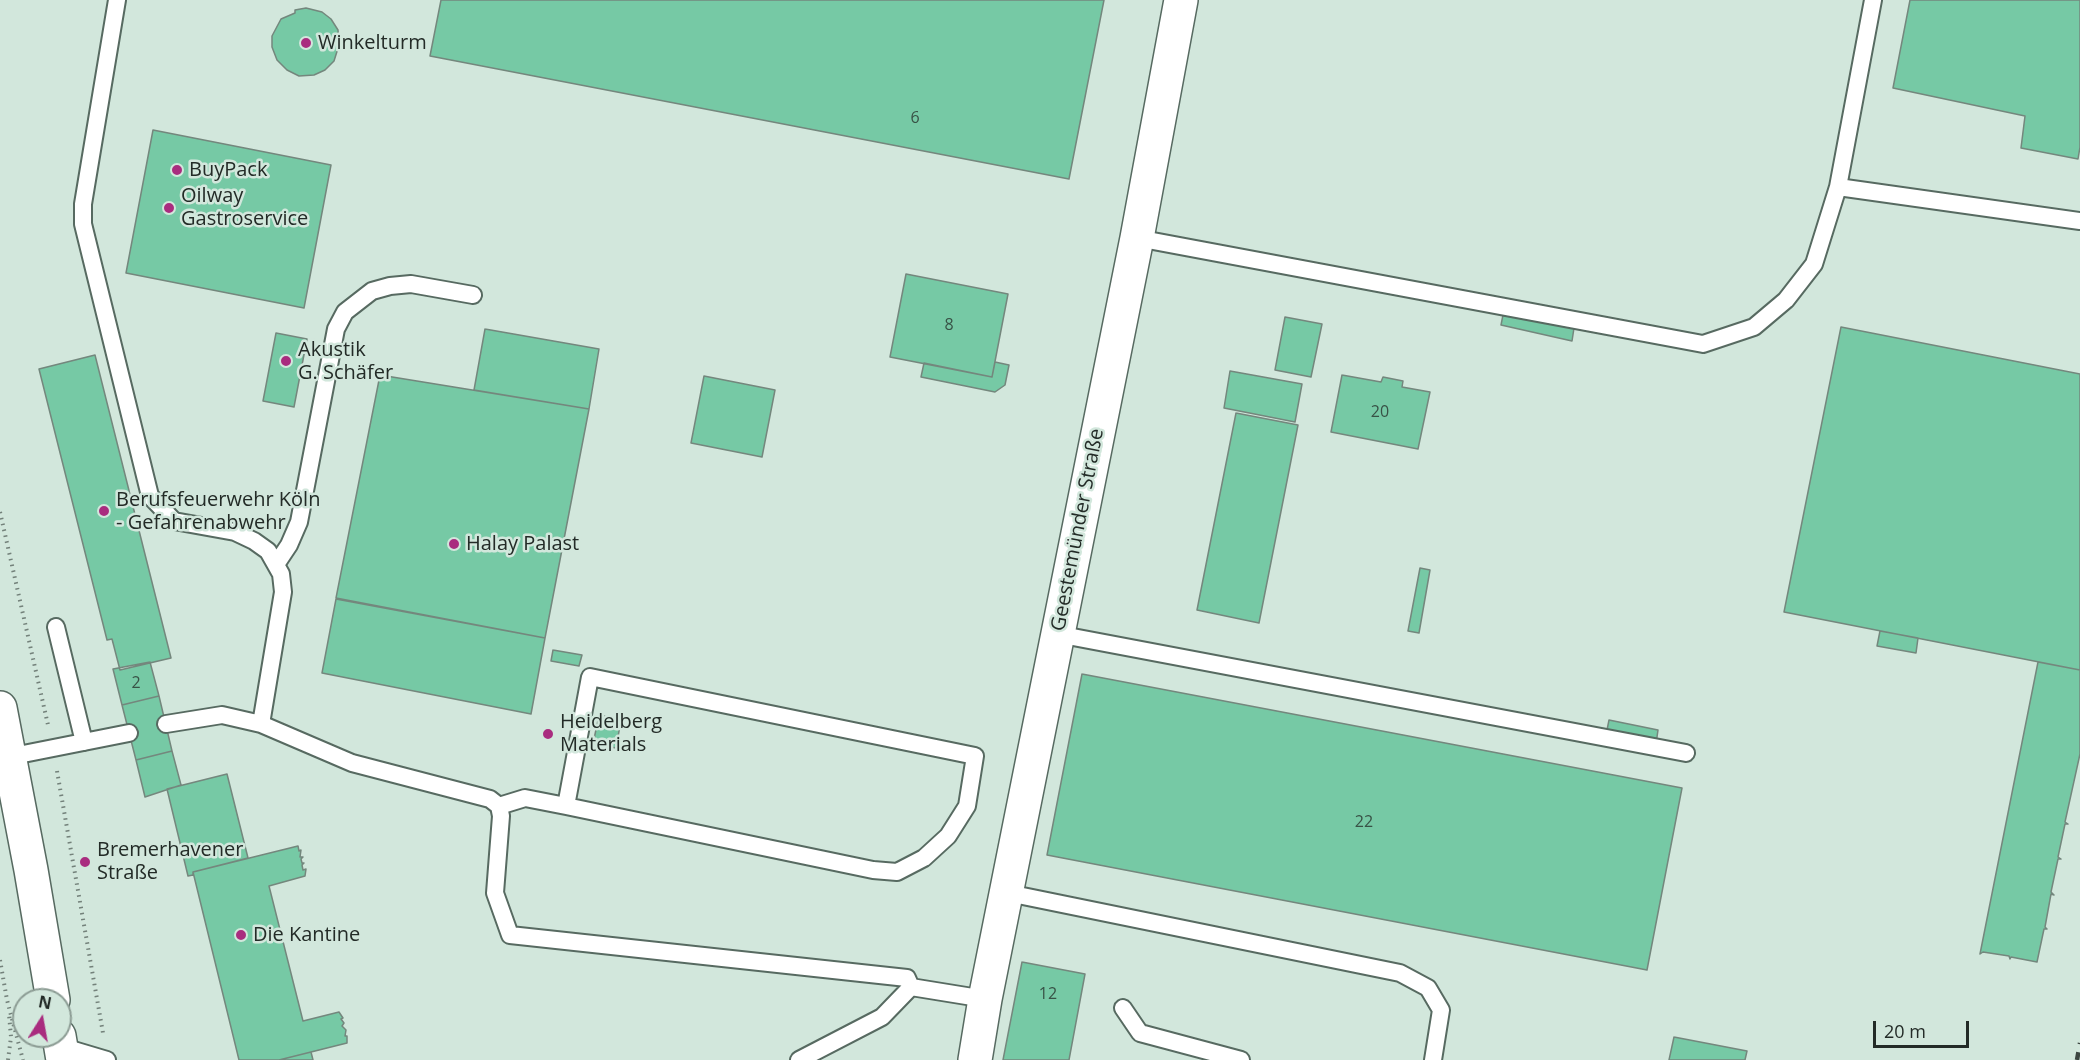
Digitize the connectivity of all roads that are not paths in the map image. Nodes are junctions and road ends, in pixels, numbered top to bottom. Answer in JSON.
{"nodes":[{"id":1,"x":117,"y":0,"type":"edge"},
{"id":2,"x":1181,"y":0,"type":"edge"},
{"id":3,"x":1873,"y":0,"type":"edge"},
{"id":4,"x":1838,"y":187,"type":"junction"},
{"id":5,"x":2080,"y":221,"type":"edge"},
{"id":6,"x":1137,"y":238,"type":"junction"},
{"id":7,"x":473,"y":295,"type":"dead end"},
{"id":8,"x":276,"y":563,"type":"junction"},
{"id":9,"x":56,"y":627,"type":"dead end"},
{"id":10,"x":1057,"y":634,"type":"junction"},
{"id":11,"x":0,"y":708,"type":"edge"},
{"id":12,"x":166,"y":724,"type":"dead end"},
{"id":13,"x":261,"y":724,"type":"junction"},
{"id":14,"x":129,"y":733,"type":"dead end"},
{"id":15,"x":84,"y":742,"type":"junction"},
{"id":16,"x":1686,"y":753,"type":"dead end"},
{"id":17,"x":8,"y":757,"type":"junction"},
{"id":18,"x":499,"y":806,"type":"junction"},
{"id":19,"x":566,"y":806,"type":"junction"},
{"id":20,"x":1008,"y":893,"type":"junction"},
{"id":21,"x":911,"y":987,"type":"junction"},
{"id":22,"x":51,"y":988,"type":"edge"},
{"id":23,"x":985,"y":999,"type":"junction"},
{"id":24,"x":1123,"y":1008,"type":"dead end"},
{"id":25,"x":59,"y":1051,"type":"edge"},
{"id":26,"x":107,"y":1060,"type":"edge"},
{"id":27,"x":799,"y":1060,"type":"edge"},
{"id":28,"x":975,"y":1060,"type":"edge"},
{"id":29,"x":1241,"y":1060,"type":"edge"},
{"id":30,"x":1433,"y":1060,"type":"edge"}],
"edges":[{"from":1,"to":8,"type":"lane"},
{"from":2,"to":6,"type":"street","name":"Geestemünder Straße"},
{"from":3,"to":4,"type":"lane"},
{"from":4,"to":5,"type":"lane"},
{"from":4,"to":6,"type":"lane"},
{"from":6,"to":10,"type":"street","name":"Geestemünder Straße"},
{"from":7,"to":8,"type":"lane"},
{"from":8,"to":13,"type":"lane"},
{"from":9,"to":15,"type":"lane"},
{"from":10,"to":16,"type":"lane"},
{"from":10,"to":20,"type":"street","name":"Geestemünder Straße"},
{"from":11,"to":17,"type":"street"},
{"from":12,"to":13,"type":"lane"},
{"from":13,"to":18,"type":"lane"},
{"from":14,"to":15,"type":"lane"},
{"from":15,"to":17,"type":"lane"},
{"from":17,"to":22,"type":"street"},
{"from":18,"to":19,"type":"lane"},
{"from":18,"to":21,"type":"lane"},
{"from":19,"to":19,"type":"lane"},
{"from":20,"to":23,"type":"street","name":"Geestemünder Straße"},
{"from":20,"to":30,"type":"lane"},
{"from":21,"to":23,"type":"lane"},
{"from":21,"to":27,"type":"lane"},
{"from":23,"to":28,"type":"street","name":"Geestemünder Straße"},
{"from":24,"to":29,"type":"lane"},
{"from":25,"to":26,"type":"lane"}]}
